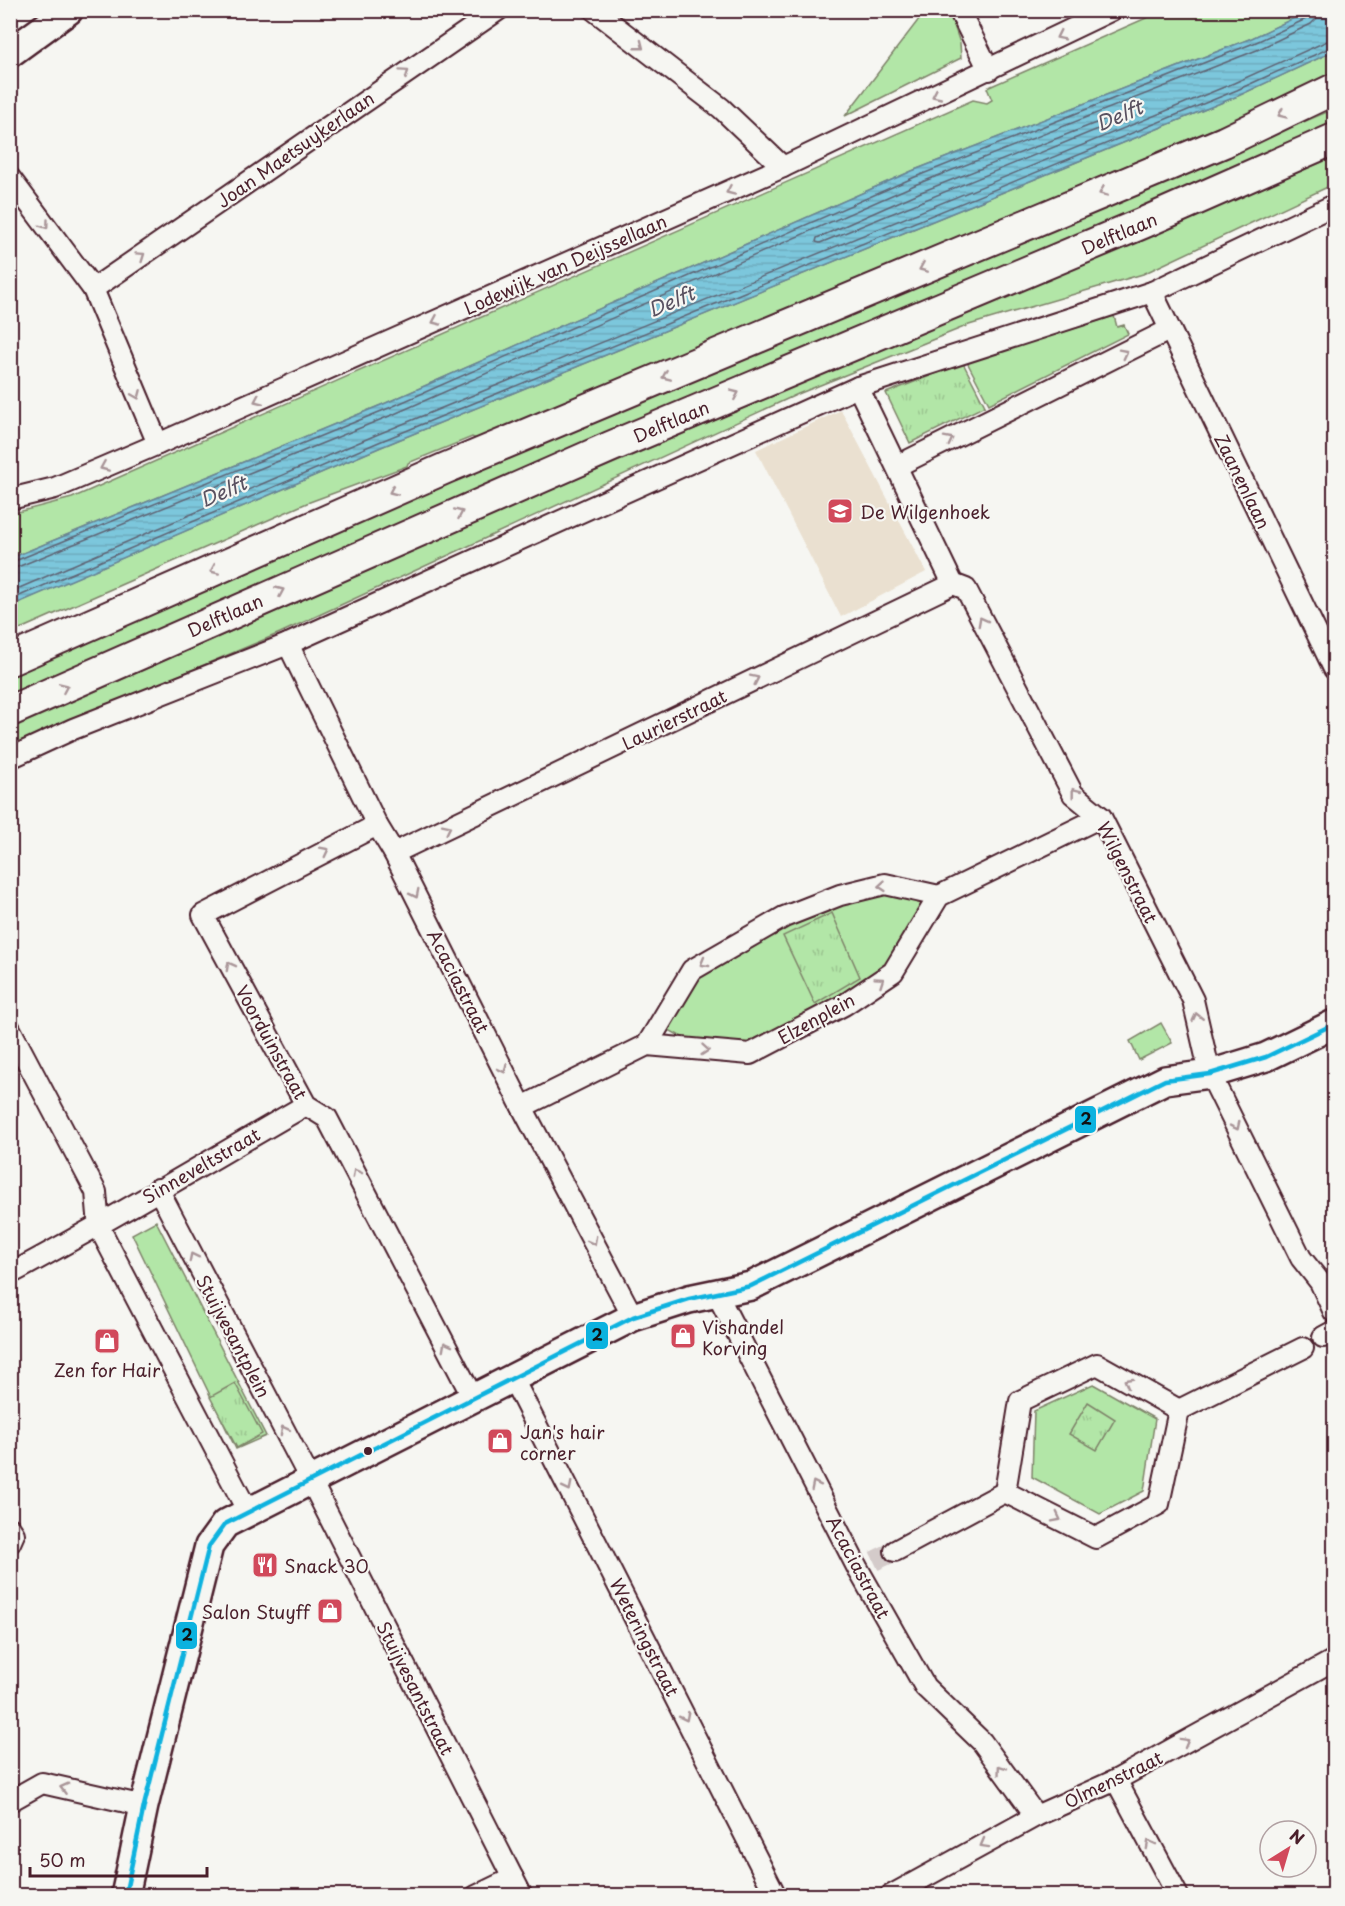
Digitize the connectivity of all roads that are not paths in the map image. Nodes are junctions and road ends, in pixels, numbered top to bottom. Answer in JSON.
{"nodes":[{"id":1,"x":69,"y":10,"type":"edge"},
{"id":2,"x":498,"y":10,"type":"edge"},
{"id":3,"x":594,"y":10,"type":"edge"},
{"id":4,"x":960,"y":10,"type":"edge"},
{"id":5,"x":1112,"y":10,"type":"edge"},
{"id":6,"x":10,"y":53,"type":"edge"},
{"id":7,"x":989,"y":70,"type":"junction"},
{"id":8,"x":1335,"y":89,"type":"edge"},
{"id":9,"x":1335,"y":139,"type":"edge"},
{"id":10,"x":783,"y":167,"type":"junction"},
{"id":11,"x":10,"y":178,"type":"edge"},
{"id":12,"x":1335,"y":205,"type":"edge"},
{"id":13,"x":93,"y":289,"type":"junction"},
{"id":14,"x":1152,"y":292,"type":"junction"},
{"id":15,"x":1169,"y":330,"type":"junction"},
{"id":16,"x":858,"y":387,"type":"junction"},
{"id":17,"x":158,"y":444,"type":"junction"},
{"id":18,"x":897,"y":466,"type":"junction"},
{"id":19,"x":10,"y":499,"type":"edge"},
{"id":20,"x":953,"y":584,"type":"junction"},
{"id":21,"x":288,"y":644,"type":"junction"},
{"id":22,"x":10,"y":660,"type":"edge"},
{"id":23,"x":1335,"y":669,"type":"edge"},
{"id":24,"x":10,"y":711,"type":"edge"},
{"id":25,"x":10,"y":758,"type":"edge"},
{"id":26,"x":1101,"y":817,"type":"junction"},
{"id":27,"x":377,"y":825,"type":"junction"},
{"id":28,"x":394,"y":853,"type":"junction"},
{"id":29,"x":939,"y":896,"type":"junction"},
{"id":30,"x":1335,"y":1024,"type":"edge"},
{"id":31,"x":10,"y":1029,"type":"edge"},
{"id":32,"x":647,"y":1045,"type":"junction"},
{"id":33,"x":1210,"y":1074,"type":"junction"},
{"id":34,"x":306,"y":1106,"type":"junction"},
{"id":35,"x":522,"y":1107,"type":"junction"},
{"id":36,"x":158,"y":1189,"type":"junction"},
{"id":37,"x":99,"y":1227,"type":"junction"},
{"id":38,"x":10,"y":1274,"type":"edge"},
{"id":39,"x":717,"y":1294,"type":"junction"},
{"id":40,"x":1335,"y":1312,"type":"edge"},
{"id":41,"x":633,"y":1317,"type":"junction"},
{"id":42,"x":1303,"y":1348,"type":"dead end"},
{"id":43,"x":513,"y":1379,"type":"junction"},
{"id":44,"x":473,"y":1398,"type":"junction"},
{"id":45,"x":1179,"y":1410,"type":"junction"},
{"id":46,"x":311,"y":1481,"type":"junction"},
{"id":47,"x":1005,"y":1492,"type":"junction"},
{"id":48,"x":248,"y":1512,"type":"junction"},
{"id":49,"x":10,"y":1528,"type":"edge"},
{"id":50,"x":10,"y":1543,"type":"edge"},
{"id":51,"x":895,"y":1551,"type":"tunnel mouth"},
{"id":52,"x":1335,"y":1660,"type":"edge"},
{"id":53,"x":1116,"y":1780,"type":"junction"},
{"id":54,"x":10,"y":1801,"type":"edge"},
{"id":55,"x":144,"y":1806,"type":"junction"},
{"id":56,"x":1036,"y":1816,"type":"junction"},
{"id":57,"x":513,"y":1878,"type":"junction"},
{"id":58,"x":125,"y":1896,"type":"edge"},
{"id":59,"x":476,"y":1896,"type":"edge"},
{"id":60,"x":522,"y":1896,"type":"edge"},
{"id":61,"x":776,"y":1896,"type":"edge"},
{"id":62,"x":890,"y":1896,"type":"edge"},
{"id":63,"x":1178,"y":1896,"type":"edge"}],
"edges":[{"from":1,"to":6,"type":"street"},
{"from":13,"to":2,"type":"street","name":"Joan Maetsuykerlaan","one_way":true},
{"from":3,"to":10,"type":"street","one_way":true},
{"from":4,"to":7,"type":"street"},
{"from":5,"to":7,"type":"street","name":"Lodewijk van Deijssellaan","one_way":true},
{"from":7,"to":10,"type":"street","name":"Lodewijk van Deijssellaan","one_way":true},
{"from":8,"to":22,"type":"main road","one_way":true},
{"from":24,"to":9,"type":"main road","name":"Delftlaan","one_way":true},
{"from":10,"to":17,"type":"street","name":"Lodewijk van Deijssellaan","one_way":true},
{"from":11,"to":13,"type":"street","one_way":true},
{"from":12,"to":14,"type":"street"},
{"from":13,"to":17,"type":"street","one_way":true},
{"from":14,"to":15,"type":"street","name":"Zaanenlaan"},
{"from":14,"to":16,"type":"street"},
{"from":18,"to":15,"type":"street","one_way":true},
{"from":15,"to":23,"type":"street","name":"Zaanenlaan"},
{"from":16,"to":18,"type":"street","name":"Wilgenstraat"},
{"from":16,"to":21,"type":"street"},
{"from":17,"to":19,"type":"street","name":"Lodewijk van Deijssellaan","one_way":true},
{"from":18,"to":20,"type":"street","name":"Wilgenstraat"},
{"from":26,"to":20,"type":"street","name":"Wilgenstraat","one_way":true},
{"from":28,"to":20,"type":"street","name":"Laurierstraat","one_way":true},
{"from":21,"to":25,"type":"street"},
{"from":21,"to":27,"type":"street","name":"Acaciastraat"},
{"from":26,"to":29,"type":"street"},
{"from":33,"to":26,"type":"street","name":"Wilgenstraat","one_way":true},
{"from":27,"to":28,"type":"street","name":"Acaciastraat"},
{"from":34,"to":27,"type":"street","name":"Voorduinstraat","one_way":true},
{"from":28,"to":35,"type":"street","name":"Acaciastraat","one_way":true},
{"from":29,"to":32,"type":"street","one_way":true},
{"from":32,"to":29,"type":"street","name":"Elzenplein","one_way":true},
{"from":30,"to":33,"type":"street"},
{"from":31,"to":37,"type":"street"},
{"from":32,"to":35,"type":"street"},
{"from":33,"to":39,"type":"street"},
{"from":33,"to":40,"type":"street","name":"Wilgenstraat","one_way":true},
{"from":34,"to":36,"type":"street","name":"Sinneveltstraat"},
{"from":44,"to":34,"type":"street","name":"Voorduinstraat","one_way":true},
{"from":35,"to":41,"type":"street","name":"Acaciastraat","one_way":true},
{"from":36,"to":37,"type":"street","name":"Sinneveltstraat"},
{"from":46,"to":36,"type":"street","name":"Stuijvesantplein","one_way":true},
{"from":37,"to":38,"type":"street","name":"Sinneveltstraat"},
{"from":37,"to":48,"type":"street"},
{"from":39,"to":41,"type":"street"},
{"from":56,"to":39,"type":"street","name":"Acaciastraat","one_way":true},
{"from":41,"to":43,"type":"street"},
{"from":42,"to":45,"type":"street"},
{"from":43,"to":44,"type":"street"},
{"from":43,"to":61,"type":"street","name":"Weteringstraat","one_way":true},
{"from":44,"to":46,"type":"street"},
{"from":47,"to":45,"type":"street","one_way":true},
{"from":45,"to":47,"type":"street","one_way":true},
{"from":46,"to":48,"type":"street"},
{"from":46,"to":57,"type":"street","name":"Stuijvesantstraat"},
{"from":47,"to":51,"type":"street"},
{"from":48,"to":55,"type":"street"},
{"from":49,"to":50,"type":"street"},
{"from":53,"to":52,"type":"street","name":"Olmenstraat","one_way":true},
{"from":53,"to":56,"type":"street","name":"Olmenstraat"},
{"from":63,"to":53,"type":"street","one_way":true},
{"from":55,"to":54,"type":"street","one_way":true},
{"from":55,"to":58,"type":"street"},
{"from":56,"to":62,"type":"street","name":"Olmenstraat","one_way":true},
{"from":57,"to":59,"type":"street"},
{"from":57,"to":60,"type":"street","name":"Stuijvesantstraat"}]}
